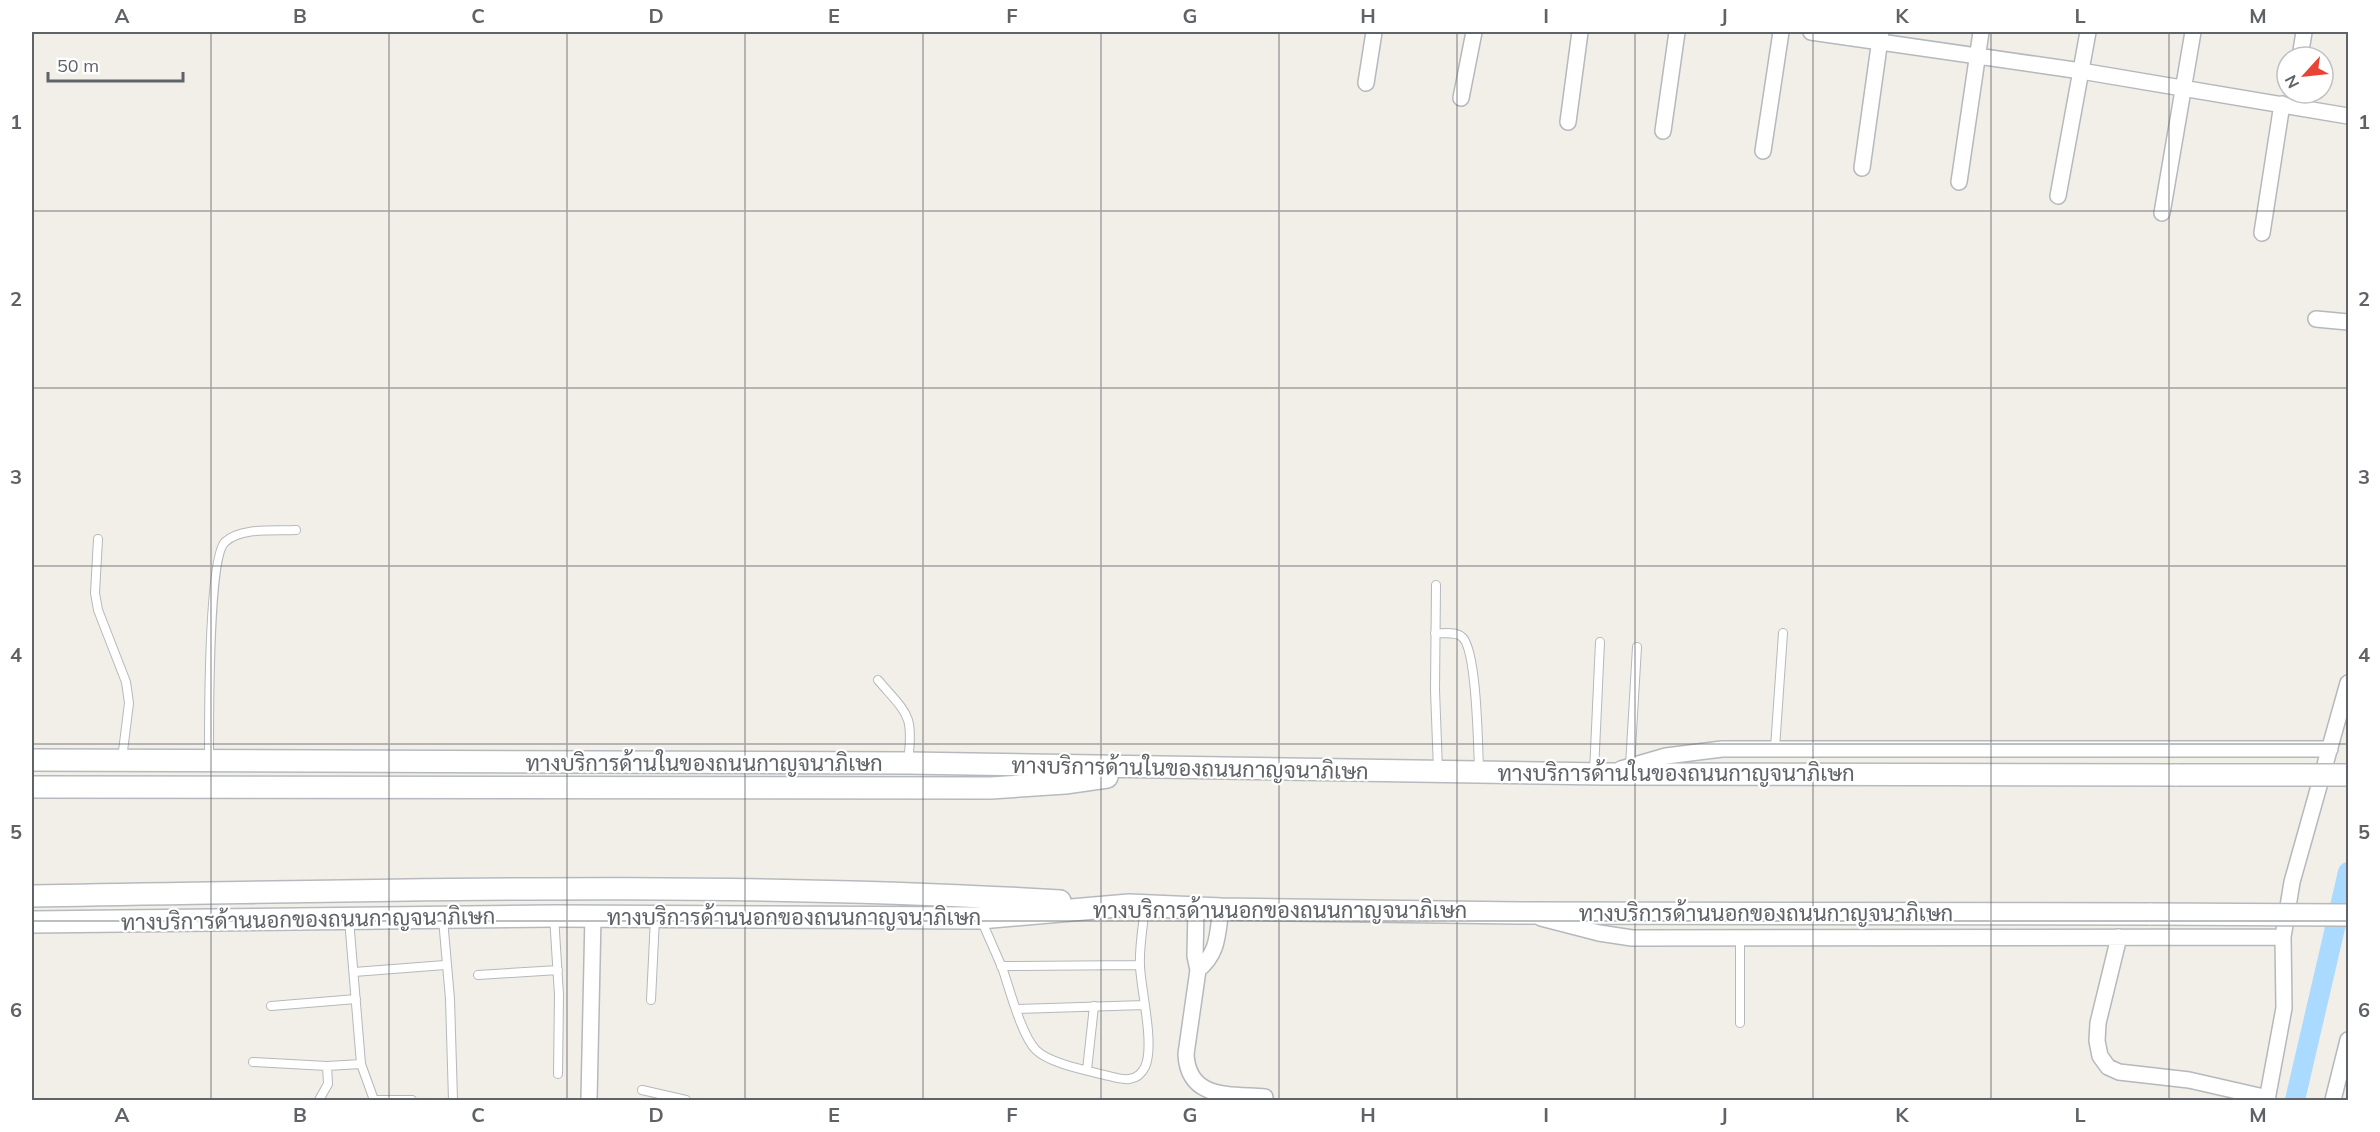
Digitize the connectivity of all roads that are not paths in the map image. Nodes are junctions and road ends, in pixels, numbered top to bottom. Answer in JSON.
{"nodes":[{"id":1,"x":1374,"y":32,"type":"edge"},
{"id":2,"x":1474,"y":32,"type":"edge"},
{"id":3,"x":1580,"y":32,"type":"edge"},
{"id":4,"x":1677,"y":32,"type":"edge"},
{"id":5,"x":1781,"y":32,"type":"edge"},
{"id":6,"x":1811,"y":32,"type":"edge"},
{"id":7,"x":1981,"y":32,"type":"edge"},
{"id":8,"x":2088,"y":32,"type":"edge"},
{"id":9,"x":2193,"y":32,"type":"edge"},
{"id":10,"x":1880,"y":37,"type":"edge"},
{"id":11,"x":1977,"y":56,"type":"junction"},
{"id":12,"x":2081,"y":71,"type":"junction"},
{"id":13,"x":1366,"y":83,"type":"dead end"},
{"id":14,"x":2183,"y":90,"type":"junction"},
{"id":15,"x":1461,"y":98,"type":"dead end"},
{"id":16,"x":2275,"y":99,"type":"edge"},
{"id":17,"x":2289,"y":105,"type":"edge"},
{"id":18,"x":2306,"y":105,"type":"edge"},
{"id":19,"x":2349,"y":116,"type":"edge"},
{"id":20,"x":1568,"y":122,"type":"dead end"},
{"id":21,"x":1663,"y":130,"type":"dead end"},
{"id":22,"x":1763,"y":150,"type":"dead end"},
{"id":23,"x":1863,"y":168,"type":"dead end"},
{"id":24,"x":1959,"y":182,"type":"dead end"},
{"id":25,"x":2058,"y":196,"type":"dead end"},
{"id":26,"x":2162,"y":213,"type":"dead end"},
{"id":27,"x":2262,"y":233,"type":"dead end"},
{"id":28,"x":2316,"y":319,"type":"dead end"},
{"id":29,"x":2349,"y":322,"type":"edge"},
{"id":30,"x":296,"y":530,"type":"dead end"},
{"id":31,"x":98,"y":539,"type":"dead end"},
{"id":32,"x":1436,"y":585,"type":"dead end"},
{"id":33,"x":1435,"y":633,"type":"junction"},
{"id":34,"x":1783,"y":633,"type":"dead end"},
{"id":35,"x":1600,"y":642,"type":"dead end"},
{"id":36,"x":1637,"y":647,"type":"dead end"},
{"id":37,"x":878,"y":680,"type":"dead end"},
{"id":38,"x":2349,"y":683,"type":"edge"},
{"id":39,"x":1775,"y":748,"type":"junction"},
{"id":40,"x":2330,"y":749,"type":"junction"},
{"id":41,"x":32,"y":760,"type":"edge"},
{"id":42,"x":122,"y":761,"type":"junction"},
{"id":43,"x":209,"y":761,"type":"junction"},
{"id":44,"x":908,"y":763,"type":"junction"},
{"id":45,"x":1630,"y":766,"type":"junction"},
{"id":46,"x":1163,"y":768,"type":"junction"},
{"id":47,"x":1438,"y":772,"type":"junction"},
{"id":48,"x":1479,"y":772,"type":"junction"},
{"id":49,"x":1599,"y":774,"type":"junction"},
{"id":50,"x":2349,"y":775,"type":"edge"},
{"id":51,"x":32,"y":787,"type":"edge"},
{"id":52,"x":32,"y":896,"type":"edge"},
{"id":53,"x":1137,"y":905,"type":"junction"},
{"id":54,"x":1196,"y":908,"type":"junction"},
{"id":55,"x":1221,"y":909,"type":"junction"},
{"id":56,"x":1520,"y":912,"type":"junction"},
{"id":57,"x":2349,"y":915,"type":"edge"},
{"id":58,"x":554,"y":916,"type":"junction"},
{"id":59,"x":593,"y":916,"type":"junction"},
{"id":60,"x":655,"y":916,"type":"junction"},
{"id":61,"x":443,"y":917,"type":"junction"},
{"id":62,"x":349,"y":918,"type":"junction"},
{"id":63,"x":980,"y":918,"type":"junction"},
{"id":64,"x":32,"y":922,"type":"edge"},
{"id":65,"x":2119,"y":937,"type":"junction"},
{"id":66,"x":2283,"y":937,"type":"junction"},
{"id":67,"x":1740,"y":938,"type":"junction"},
{"id":68,"x":1140,"y":965,"type":"junction"},
{"id":69,"x":445,"y":966,"type":"junction"},
{"id":70,"x":1001,"y":966,"type":"junction"},
{"id":71,"x":558,"y":970,"type":"junction"},
{"id":72,"x":1198,"y":970,"type":"junction"},
{"id":73,"x":354,"y":972,"type":"junction"},
{"id":74,"x":478,"y":975,"type":"dead end"},
{"id":75,"x":356,"y":999,"type":"junction"},
{"id":76,"x":651,"y":1000,"type":"dead end"},
{"id":77,"x":1145,"y":1005,"type":"junction"},
{"id":78,"x":271,"y":1006,"type":"dead end"},
{"id":79,"x":1094,"y":1006,"type":"junction"},
{"id":80,"x":1017,"y":1009,"type":"junction"},
{"id":81,"x":1740,"y":1023,"type":"dead end"},
{"id":82,"x":2349,"y":1040,"type":"edge"},
{"id":83,"x":253,"y":1062,"type":"dead end"},
{"id":84,"x":361,"y":1064,"type":"junction"},
{"id":85,"x":327,"y":1066,"type":"junction"},
{"id":86,"x":1087,"y":1070,"type":"junction"},
{"id":87,"x":558,"y":1074,"type":"dead end"},
{"id":88,"x":642,"y":1090,"type":"dead end"},
{"id":89,"x":1265,"y":1097,"type":"dead end"},
{"id":90,"x":2268,"y":1099,"type":"edge"},
{"id":91,"x":374,"y":1100,"type":"edge"},
{"id":92,"x":319,"y":1101,"type":"edge"},
{"id":93,"x":412,"y":1101,"type":"edge"},
{"id":94,"x":453,"y":1101,"type":"edge"},
{"id":95,"x":589,"y":1101,"type":"edge"},
{"id":96,"x":686,"y":1101,"type":"edge"},
{"id":97,"x":2333,"y":1101,"type":"edge"}],
"edges":[{"from":1,"to":13,"type":"street"},
{"from":2,"to":15,"type":"street"},
{"from":3,"to":20,"type":"street"},
{"from":4,"to":21,"type":"street"},
{"from":5,"to":22,"type":"street"},
{"from":6,"to":10,"type":"street"},
{"from":7,"to":11,"type":"street"},
{"from":8,"to":12,"type":"street"},
{"from":9,"to":14,"type":"street"},
{"from":10,"to":11,"type":"street"},
{"from":10,"to":23,"type":"street"},
{"from":11,"to":12,"type":"street"},
{"from":11,"to":24,"type":"street"},
{"from":12,"to":14,"type":"street"},
{"from":12,"to":25,"type":"street"},
{"from":14,"to":16,"type":"street"},
{"from":14,"to":26,"type":"street"},
{"from":17,"to":27,"type":"street"},
{"from":18,"to":19,"type":"street"},
{"from":28,"to":29,"type":"street"},
{"from":30,"to":43,"type":"lane"},
{"from":31,"to":42,"type":"lane"},
{"from":32,"to":33,"type":"lane"},
{"from":33,"to":47,"type":"lane"},
{"from":33,"to":48,"type":"lane"},
{"from":34,"to":39,"type":"lane"},
{"from":35,"to":49,"type":"lane"},
{"from":36,"to":45,"type":"lane"},
{"from":37,"to":44,"type":"lane"},
{"from":38,"to":40,"type":"street"},
{"from":39,"to":40,"type":"street"},
{"from":39,"to":45,"type":"street"},
{"from":40,"to":66,"type":"street"},
{"from":41,"to":42,"type":"main road","name":"ทางบริการด้านในของถนนกาญจนาภิเษก"},
{"from":42,"to":43,"type":"main road","name":"ทางบริการด้านในของถนนกาญจนาภิเษก"},
{"from":43,"to":44,"type":"main road","name":"ทางบริการด้านในของถนนกาญจนาภิเษก"},
{"from":44,"to":46,"type":"main road","name":"ทางบริการด้านในของถนนกาญจนาภิเษก"},
{"from":45,"to":49,"type":"street"},
{"from":46,"to":47,"type":"main road","name":"ทางบริการด้านในของถนนกาญจนาภิเษก"},
{"from":46,"to":51,"type":"main road"},
{"from":47,"to":48,"type":"main road","name":"ทางบริการด้านในของถนนกาญจนาภิเษก"},
{"from":48,"to":49,"type":"main road","name":"ทางบริการด้านในของถนนกาญจนาภิเษก"},
{"from":49,"to":50,"type":"main road","name":"ทางบริการด้านในของถนนกาญจนาภิเษก","bridge":true},
{"from":52,"to":53,"type":"main road"},
{"from":53,"to":54,"type":"main road","name":"ทางบริการด้านนอกของถนนกาญจนาภิเษก"},
{"from":53,"to":63,"type":"main road","name":"ทางบริการด้านนอกของถนนกาญจนาภิเษก"},
{"from":53,"to":68,"type":"lane"},
{"from":54,"to":55,"type":"main road","name":"ทางบริการด้านนอกของถนนกาญจนาภิเษก"},
{"from":54,"to":72,"type":"street"},
{"from":55,"to":56,"type":"main road","name":"ทางบริการด้านนอกของถนนกาญจนาภิเษก"},
{"from":55,"to":72,"type":"street"},
{"from":56,"to":57,"type":"main road","name":"ทางบริการด้านนอกของถนนกาญจนาภิเษก","bridge":true},
{"from":56,"to":67,"type":"street"},
{"from":58,"to":59,"type":"main road","name":"ทางบริการด้านนอกของถนนกาญจนาภิเษก"},
{"from":58,"to":61,"type":"main road","name":"ทางบริการด้านนอกของถนนกาญจนาภิเษก"},
{"from":58,"to":71,"type":"lane"},
{"from":59,"to":60,"type":"main road","name":"ทางบริการด้านนอกของถนนกาญจนาภิเษก"},
{"from":59,"to":95,"type":"street"},
{"from":60,"to":63,"type":"main road","name":"ทางบริการด้านนอกของถนนกาญจนาภิเษก"},
{"from":60,"to":76,"type":"lane"},
{"from":61,"to":62,"type":"main road","name":"ทางบริการด้านนอกของถนนกาญจนาภิเษก"},
{"from":61,"to":69,"type":"lane"},
{"from":62,"to":64,"type":"main road","name":"ทางบริการด้านนอกของถนนกาญจนาภิเษก"},
{"from":62,"to":73,"type":"lane"},
{"from":63,"to":70,"type":"lane"},
{"from":65,"to":66,"type":"street"},
{"from":65,"to":67,"type":"street"},
{"from":65,"to":90,"type":"street"},
{"from":66,"to":90,"type":"street"},
{"from":67,"to":81,"type":"lane"},
{"from":68,"to":70,"type":"lane"},
{"from":68,"to":77,"type":"lane"},
{"from":69,"to":73,"type":"lane"},
{"from":69,"to":94,"type":"lane"},
{"from":70,"to":80,"type":"lane"},
{"from":71,"to":74,"type":"lane"},
{"from":71,"to":87,"type":"lane"},
{"from":72,"to":89,"type":"street"},
{"from":73,"to":75,"type":"lane"},
{"from":75,"to":78,"type":"lane"},
{"from":75,"to":84,"type":"lane"},
{"from":77,"to":79,"type":"lane"},
{"from":77,"to":86,"type":"lane"},
{"from":79,"to":80,"type":"lane"},
{"from":79,"to":86,"type":"lane"},
{"from":80,"to":86,"type":"lane"},
{"from":82,"to":97,"type":"street"},
{"from":83,"to":85,"type":"lane"},
{"from":84,"to":85,"type":"lane"},
{"from":84,"to":91,"type":"lane"},
{"from":85,"to":92,"type":"lane"},
{"from":88,"to":96,"type":"lane"},
{"from":91,"to":93,"type":"lane"}]}
